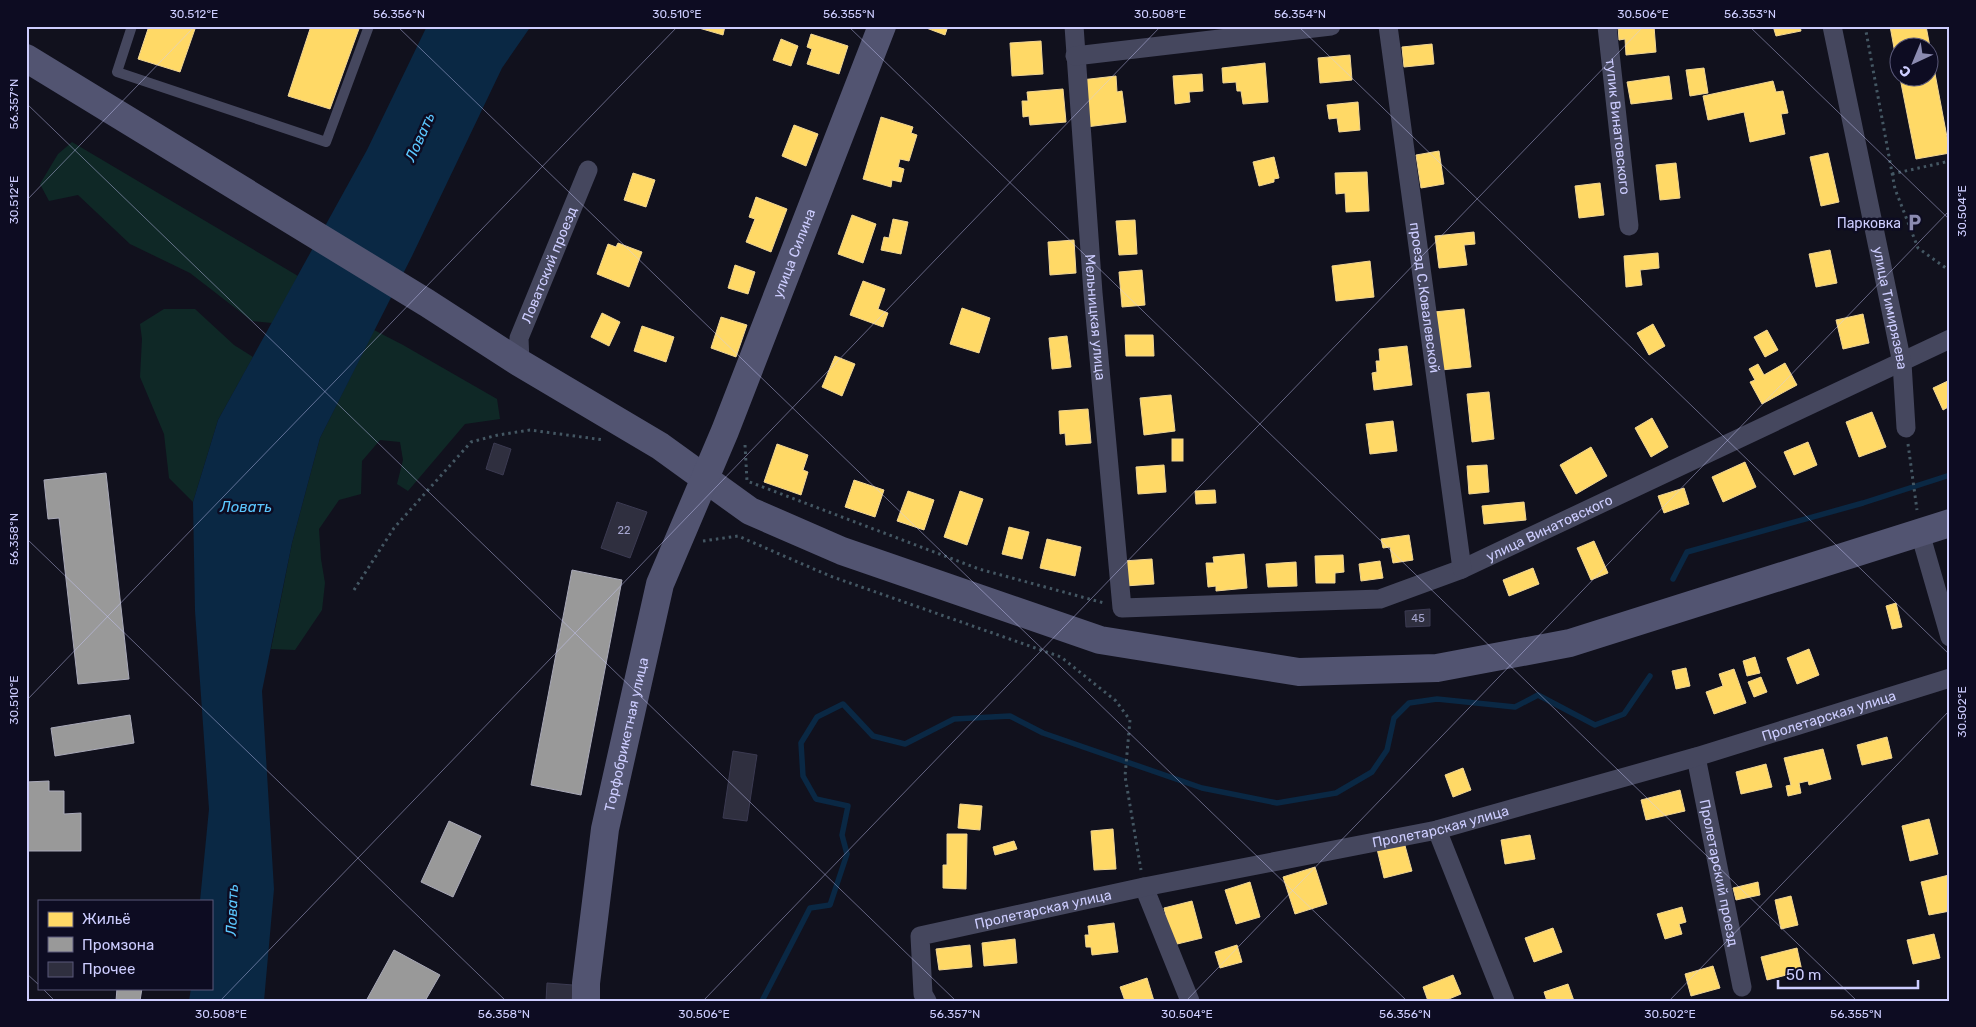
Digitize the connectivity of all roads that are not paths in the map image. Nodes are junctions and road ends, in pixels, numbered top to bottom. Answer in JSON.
{"nodes":[{"id":1,"x":132,"y":26,"type":"edge"},
{"id":2,"x":369,"y":26,"type":"edge"},
{"id":3,"x":1074,"y":26,"type":"edge"},
{"id":4,"x":1330,"y":26,"type":"edge"},
{"id":5,"x":1388,"y":26,"type":"edge"},
{"id":6,"x":1607,"y":26,"type":"edge"},
{"id":7,"x":1832,"y":26,"type":"edge"},
{"id":8,"x":878,"y":27,"type":"edge"},
{"id":9,"x":1076,"y":56,"type":"junction"},
{"id":10,"x":26,"y":58,"type":"edge"},
{"id":11,"x":588,"y":170,"type":"dead end"},
{"id":12,"x":1629,"y":226,"type":"dead end"},
{"id":13,"x":1950,"y":340,"type":"edge"},
{"id":14,"x":520,"y":362,"type":"junction"},
{"id":15,"x":1902,"y":363,"type":"junction"},
{"id":16,"x":1906,"y":428,"type":"road end"},
{"id":17,"x":704,"y":479,"type":"junction"},
{"id":18,"x":1950,"y":523,"type":"edge"},
{"id":19,"x":1920,"y":533,"type":"junction"},
{"id":20,"x":1462,"y":569,"type":"junction"},
{"id":21,"x":1122,"y":608,"type":"joint"},
{"id":22,"x":1950,"y":637,"type":"edge"},
{"id":23,"x":1950,"y":679,"type":"edge"},
{"id":24,"x":1696,"y":757,"type":"junction"},
{"id":25,"x":1438,"y":830,"type":"junction"},
{"id":26,"x":1144,"y":887,"type":"junction"},
{"id":27,"x":1742,"y":988,"type":"dead end"},
{"id":28,"x":586,"y":1001,"type":"edge"},
{"id":29,"x":927,"y":1001,"type":"edge"},
{"id":30,"x":1190,"y":1001,"type":"edge"},
{"id":31,"x":1505,"y":1001,"type":"edge"}],
"edges":[{"from":1,"to":2,"type":"lane"},
{"from":3,"to":9,"type":"street","name":"Мельницкая улица"},
{"from":4,"to":9,"type":"street"},
{"from":5,"to":20,"type":"street","name":"проезд С.Ковалевской"},
{"from":6,"to":12,"type":"street","name":"тупик Винатовского"},
{"from":7,"to":15,"type":"street","name":"улица Тимирязева"},
{"from":8,"to":17,"type":"main road","name":"улица Силина"},
{"from":9,"to":21,"type":"street","name":"Мельницкая улица"},
{"from":10,"to":14,"type":"main road"},
{"from":11,"to":14,"type":"street","name":"Ловатский проезд"},
{"from":13,"to":15,"type":"street","name":"улица Винатовского"},
{"from":14,"to":17,"type":"main road"},
{"from":15,"to":16,"type":"street","name":"улица Тимирязева"},
{"from":15,"to":20,"type":"street","name":"улица Винатовского"},
{"from":17,"to":19,"type":"main road"},
{"from":17,"to":28,"type":"main road","name":"Торфобрикетная улица"},
{"from":18,"to":19,"type":"main road"},
{"from":19,"to":22,"type":"street"},
{"from":20,"to":21,"type":"street","name":"улица Винатовского"},
{"from":23,"to":24,"type":"street","name":"Пролетарская улица"},
{"from":24,"to":25,"type":"street","name":"Пролетарская улица"},
{"from":24,"to":27,"type":"street","name":"Пролетарский проезд"},
{"from":25,"to":26,"type":"street","name":"Пролетарская улица"},
{"from":25,"to":31,"type":"street"},
{"from":26,"to":29,"type":"street","name":"Пролетарская улица"},
{"from":26,"to":30,"type":"street"}]}
